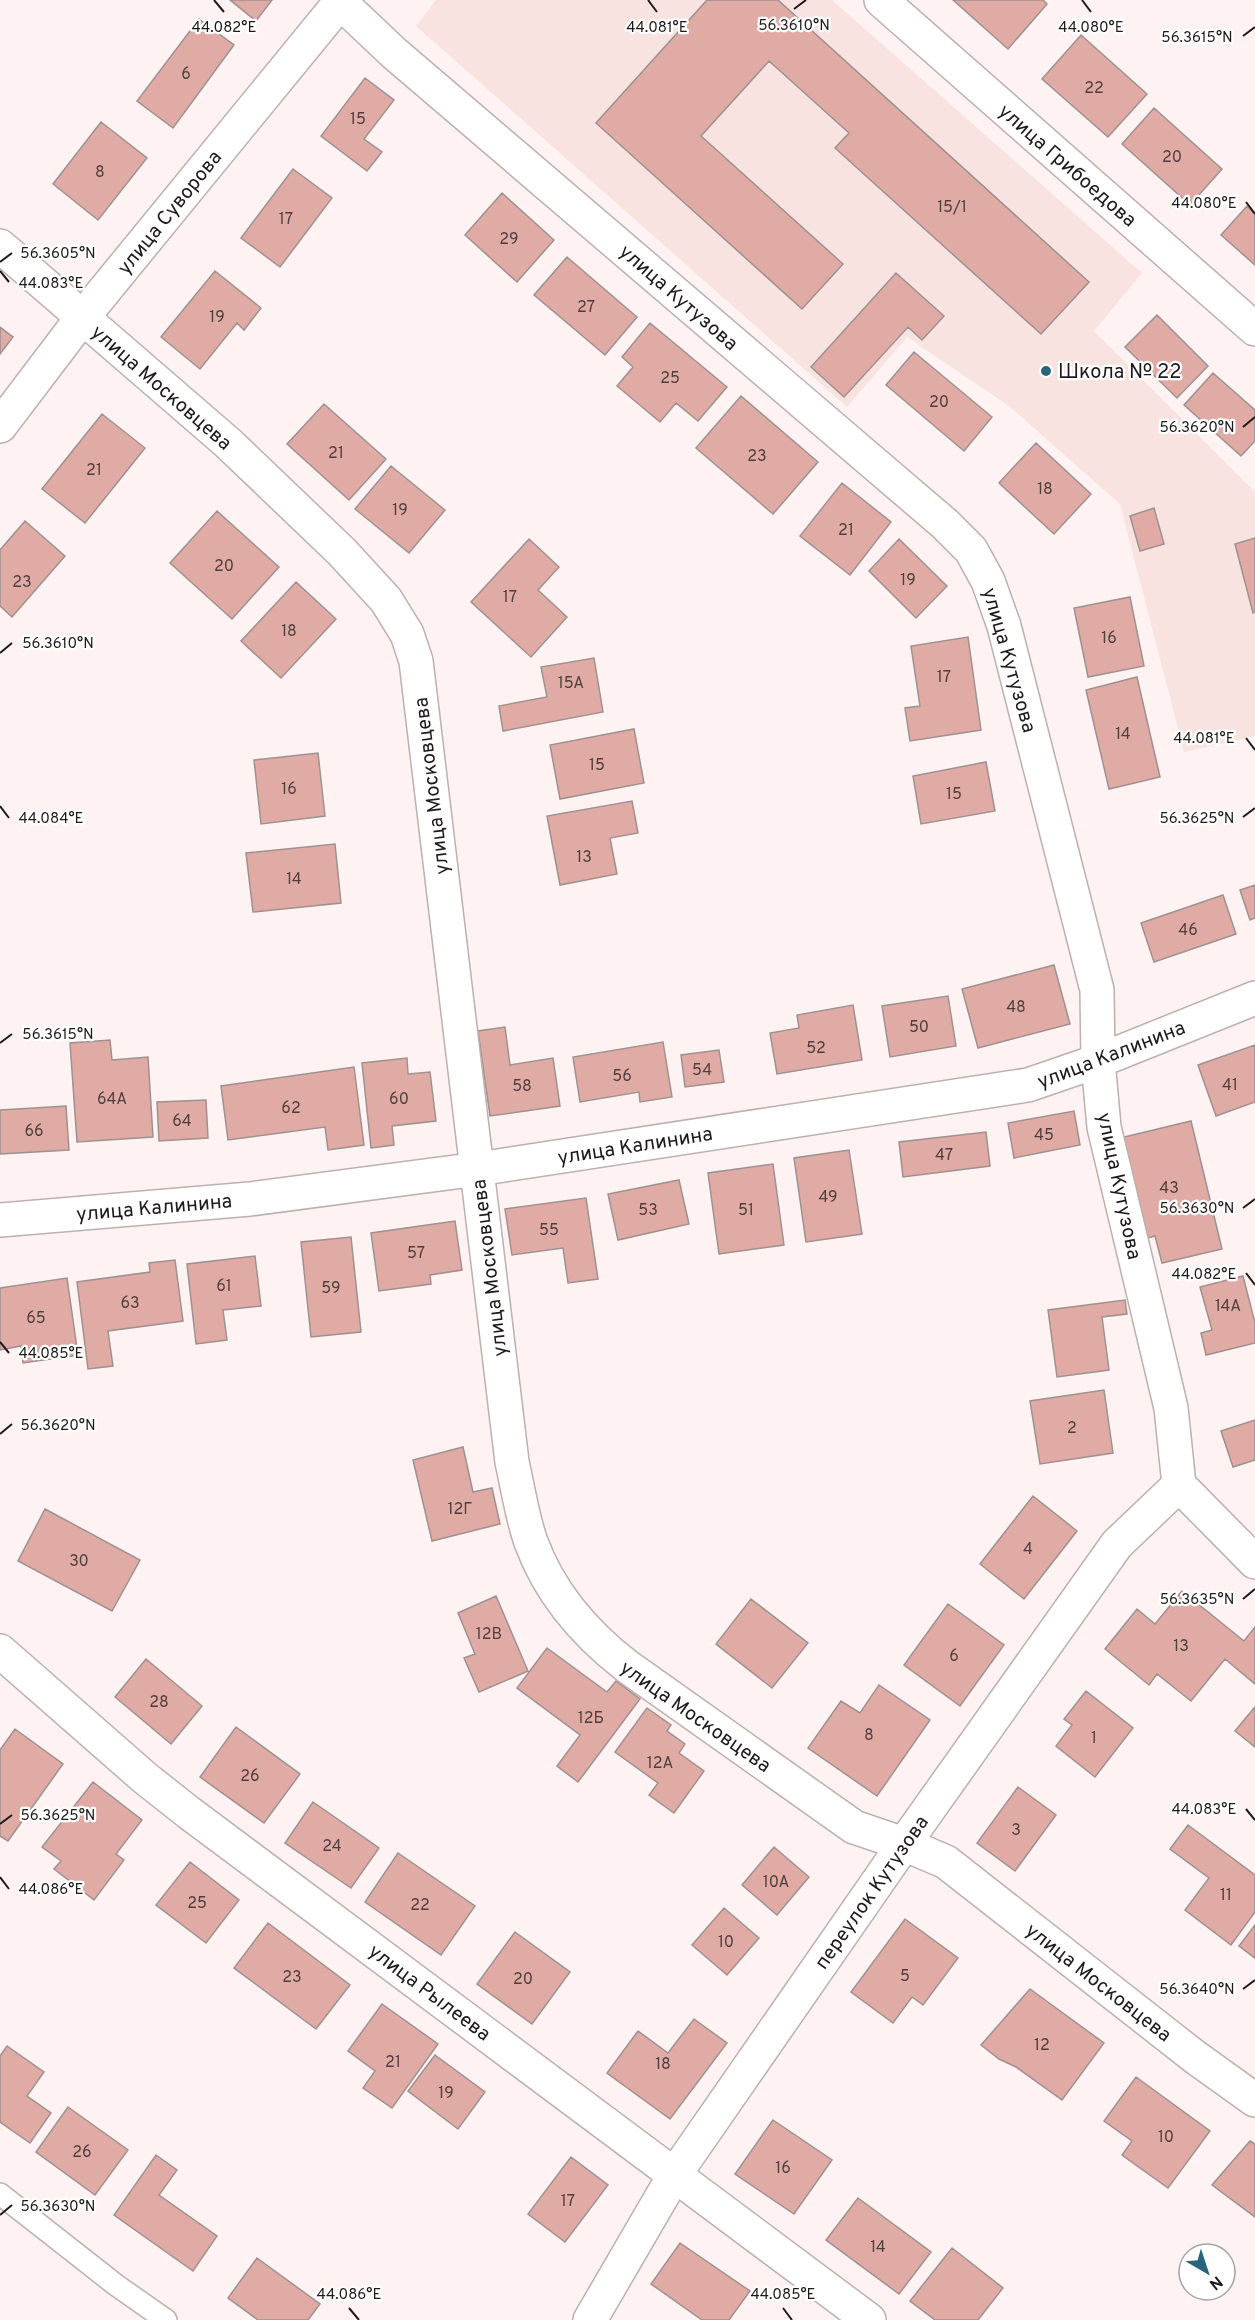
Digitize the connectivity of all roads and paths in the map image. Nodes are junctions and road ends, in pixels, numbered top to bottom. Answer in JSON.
{"nodes":[{"id":1,"x":881,"y":0,"type":"edge"},
{"id":2,"x":341,"y":1,"type":"edge"},
{"id":3,"x":0,"y":246,"type":"edge"},
{"id":4,"x":82,"y":318,"type":"junction"},
{"id":5,"x":1255,"y":329,"type":"edge"},
{"id":6,"x":0,"y":426,"type":"edge"},
{"id":7,"x":1255,"y":998,"type":"edge"},
{"id":8,"x":1098,"y":1061,"type":"junction"},
{"id":9,"x":478,"y":1169,"type":"junction"},
{"id":10,"x":0,"y":1220,"type":"edge"},
{"id":11,"x":1179,"y":1485,"type":"junction"},
{"id":12,"x":1255,"y":1562,"type":"edge"},
{"id":13,"x":0,"y":1651,"type":"edge"},
{"id":14,"x":904,"y":1844,"type":"junction"},
{"id":15,"x":1255,"y":2100,"type":"edge"},
{"id":16,"x":675,"y":2174,"type":"junction"},
{"id":17,"x":0,"y":2194,"type":"edge"},
{"id":18,"x":166,"y":2320,"type":"edge"},
{"id":19,"x":590,"y":2320,"type":"edge"},
{"id":20,"x":869,"y":2320,"type":"edge"}],
"edges":[{"from":1,"to":5,"type":"street","name":"улица Грибоедова"},
{"from":2,"to":4,"type":"street","name":"улица Суворова"},
{"from":2,"to":8,"type":"street","name":"улица Кутузова"},
{"from":3,"to":4,"type":"street","name":"улица Московцева"},
{"from":4,"to":6,"type":"street","name":"улица Суворова"},
{"from":4,"to":9,"type":"street","name":"улица Московцева"},
{"from":7,"to":8,"type":"street","name":"улица Калинина"},
{"from":8,"to":9,"type":"street","name":"улица Калинина"},
{"from":8,"to":11,"type":"street","name":"улица Кутузова"},
{"from":9,"to":10,"type":"street","name":"улица Калинина"},
{"from":9,"to":14,"type":"street","name":"улица Московцева"},
{"from":11,"to":12,"type":"street"},
{"from":11,"to":14,"type":"street","name":"переулок Кутузова"},
{"from":13,"to":16,"type":"street","name":"улица Рылеева"},
{"from":14,"to":15,"type":"street","name":"улица Московцева"},
{"from":14,"to":16,"type":"street","name":"переулок Кутузова"},
{"from":16,"to":19,"type":"street","name":"переулок Кутузова"},
{"from":16,"to":20,"type":"street","name":"улица Рылеева"},
{"from":17,"to":18,"type":"lane"}]}
